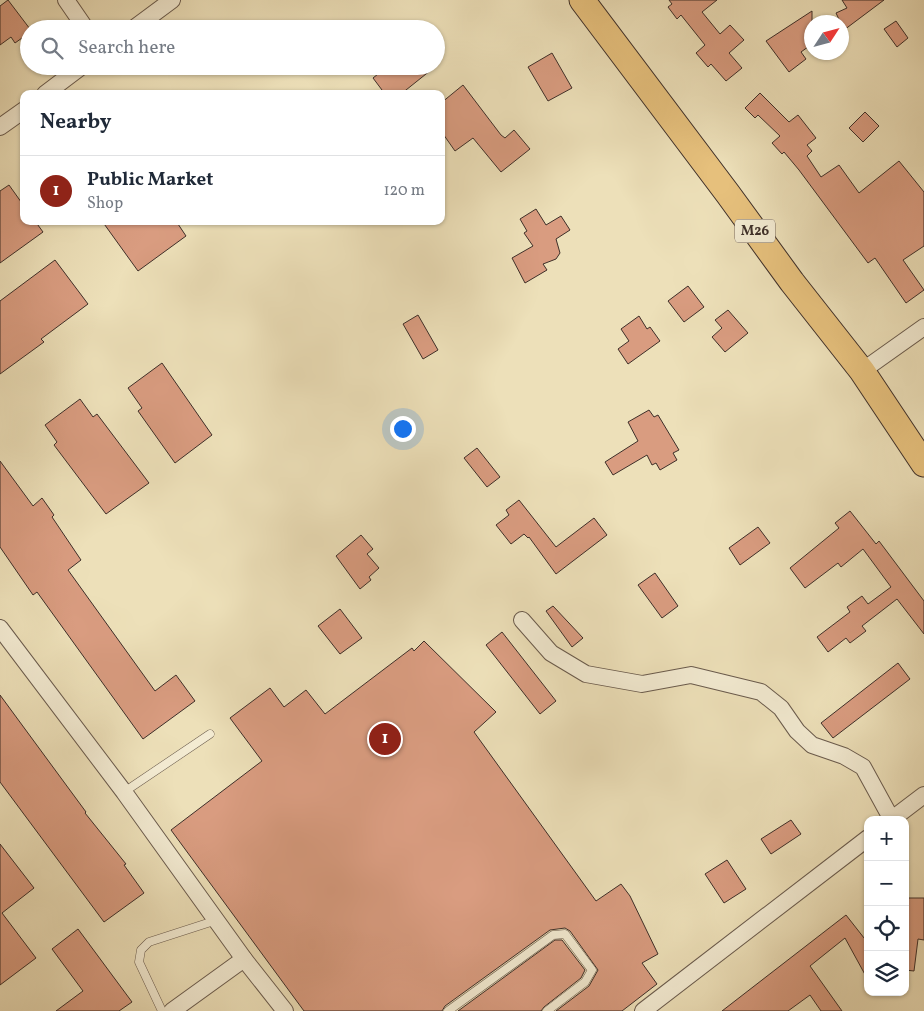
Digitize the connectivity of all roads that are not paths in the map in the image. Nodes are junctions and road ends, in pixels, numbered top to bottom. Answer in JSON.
{"nodes":[{"id":1,"x":66,"y":0,"type":"edge"},
{"id":2,"x":172,"y":0,"type":"edge"},
{"id":3,"x":582,"y":0,"type":"edge"},
{"id":4,"x":80,"y":20,"type":"edge"},
{"id":5,"x":145,"y":20,"type":"edge"},
{"id":6,"x":70,"y":75,"type":"edge"},
{"id":7,"x":50,"y":90,"type":"edge"},
{"id":8,"x":20,"y":113,"type":"edge"},
{"id":9,"x":0,"y":127,"type":"edge"},
{"id":10,"x":924,"y":327,"type":"edge"},
{"id":11,"x":862,"y":371,"type":"junction"},
{"id":12,"x":924,"y":464,"type":"edge"},
{"id":13,"x":522,"y":620,"type":"dead end"},
{"id":14,"x":0,"y":628,"type":"edge"},
{"id":15,"x":210,"y":734,"type":"dead end"},
{"id":16,"x":124,"y":792,"type":"junction"},
{"id":17,"x":924,"y":795,"type":"edge"},
{"id":18,"x":889,"y":816,"type":"edge"},
{"id":19,"x":896,"y":816,"type":"edge"},
{"id":20,"x":864,"y":841,"type":"edge"},
{"id":21,"x":217,"y":920,"type":"junction"},
{"id":22,"x":244,"y":960,"type":"junction"},
{"id":23,"x":162,"y":1011,"type":"edge"},
{"id":24,"x":172,"y":1011,"type":"edge"},
{"id":25,"x":285,"y":1011,"type":"edge"},
{"id":26,"x":448,"y":1011,"type":"edge"},
{"id":27,"x":547,"y":1011,"type":"edge"},
{"id":28,"x":643,"y":1011,"type":"edge"}],
"edges":[{"from":1,"to":4,"type":"street"},
{"from":2,"to":5,"type":"street"},
{"from":3,"to":11,"type":"main road","number":"M26"},
{"from":6,"to":7,"type":"street"},
{"from":8,"to":9,"type":"street"},
{"from":10,"to":11,"type":"street"},
{"from":11,"to":12,"type":"main road","number":"M26"},
{"from":13,"to":18,"type":"street"},
{"from":14,"to":16,"type":"street"},
{"from":15,"to":16,"type":"lane"},
{"from":16,"to":21,"type":"street"},
{"from":17,"to":19,"type":"street"},
{"from":20,"to":28,"type":"street"},
{"from":21,"to":22,"type":"street"},
{"from":21,"to":23,"type":"lane"},
{"from":22,"to":24,"type":"street"},
{"from":22,"to":25,"type":"street"},
{"from":26,"to":27,"type":"lane"}]}
